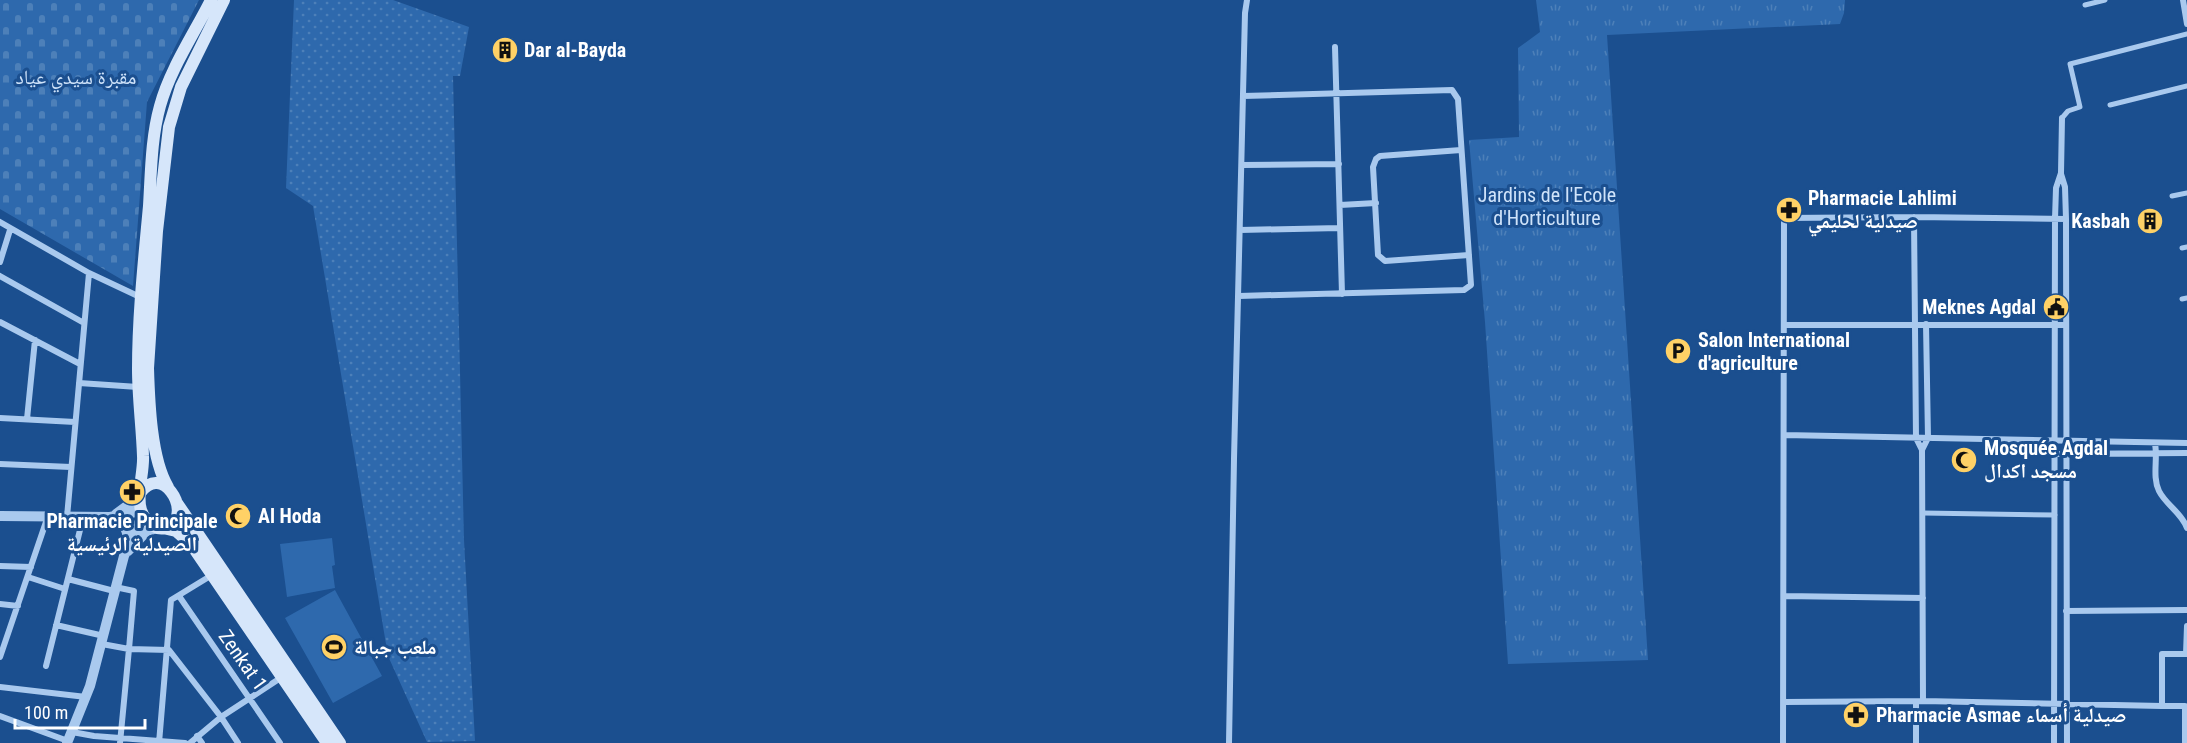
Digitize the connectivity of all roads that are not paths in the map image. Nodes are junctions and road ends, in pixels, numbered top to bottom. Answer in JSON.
{"nodes":[{"id":1,"x":211,"y":0,"type":"edge"},
{"id":2,"x":224,"y":0,"type":"edge"},
{"id":3,"x":1247,"y":0,"type":"edge"},
{"id":4,"x":2105,"y":0,"type":"edge"},
{"id":5,"x":2183,"y":0,"type":"edge"},
{"id":6,"x":2085,"y":5,"type":"dead end"},
{"id":7,"x":2187,"y":24,"type":"edge"},
{"id":8,"x":2187,"y":34,"type":"edge"},
{"id":9,"x":199,"y":35,"type":"junction"},
{"id":10,"x":1335,"y":47,"type":"dead end"},
{"id":11,"x":2187,"y":86,"type":"edge"},
{"id":12,"x":1338,"y":93,"type":"junction"},
{"id":13,"x":1243,"y":96,"type":"junction"},
{"id":14,"x":2110,"y":105,"type":"dead end"},
{"id":15,"x":2062,"y":118,"type":"joint"},
{"id":16,"x":1461,"y":150,"type":"junction"},
{"id":17,"x":1339,"y":164,"type":"junction"},
{"id":18,"x":1242,"y":165,"type":"junction"},
{"id":19,"x":2061,"y":173,"type":"junction"},
{"id":20,"x":2187,"y":193,"type":"edge"},
{"id":21,"x":2172,"y":196,"type":"dead end"},
{"id":22,"x":1376,"y":203,"type":"junction"},
{"id":23,"x":1340,"y":205,"type":"junction"},
{"id":24,"x":1914,"y":217,"type":"junction"},
{"id":25,"x":2055,"y":219,"type":"junction"},
{"id":26,"x":2066,"y":219,"type":"junction"},
{"id":27,"x":0,"y":222,"type":"edge"},
{"id":28,"x":1340,"y":228,"type":"junction"},
{"id":29,"x":10,"y":230,"type":"junction"},
{"id":30,"x":1240,"y":231,"type":"junction"},
{"id":31,"x":1469,"y":255,"type":"junction"},
{"id":32,"x":0,"y":262,"type":"edge"},
{"id":33,"x":89,"y":273,"type":"junction"},
{"id":34,"x":0,"y":276,"type":"edge"},
{"id":35,"x":1342,"y":294,"type":"junction"},
{"id":36,"x":1239,"y":296,"type":"junction"},
{"id":37,"x":147,"y":299,"type":"junction"},
{"id":38,"x":0,"y":322,"type":"edge"},
{"id":39,"x":84,"y":322,"type":"junction"},
{"id":40,"x":1914,"y":324,"type":"junction"},
{"id":41,"x":1926,"y":324,"type":"junction"},
{"id":42,"x":1785,"y":325,"type":"junction"},
{"id":43,"x":2056,"y":325,"type":"junction"},
{"id":44,"x":2066,"y":325,"type":"junction"},
{"id":45,"x":35,"y":340,"type":"junction"},
{"id":46,"x":80,"y":364,"type":"junction"},
{"id":47,"x":78,"y":383,"type":"junction"},
{"id":48,"x":138,"y":387,"type":"junction"},
{"id":49,"x":0,"y":418,"type":"edge"},
{"id":50,"x":27,"y":419,"type":"junction"},
{"id":51,"x":75,"y":422,"type":"junction"},
{"id":52,"x":1784,"y":435,"type":"junction"},
{"id":53,"x":1916,"y":438,"type":"junction"},
{"id":54,"x":1928,"y":438,"type":"junction"},
{"id":55,"x":2056,"y":441,"type":"junction"},
{"id":56,"x":2067,"y":441,"type":"junction"},
{"id":57,"x":2187,"y":443,"type":"edge"},
{"id":58,"x":2155,"y":444,"type":"junction"},
{"id":59,"x":1922,"y":450,"type":"junction"},
{"id":60,"x":2157,"y":453,"type":"junction"},
{"id":61,"x":2187,"y":453,"type":"edge"},
{"id":62,"x":2056,"y":454,"type":"junction"},
{"id":63,"x":2067,"y":455,"type":"junction"},
{"id":64,"x":0,"y":464,"type":"edge"},
{"id":65,"x":71,"y":467,"type":"junction"},
{"id":66,"x":168,"y":488,"type":"junction"},
{"id":67,"x":140,"y":494,"type":"junction"},
{"id":68,"x":175,"y":500,"type":"junction"},
{"id":69,"x":142,"y":513,"type":"junction"},
{"id":70,"x":1923,"y":513,"type":"junction"},
{"id":71,"x":2066,"y":514,"type":"junction"},
{"id":72,"x":2055,"y":515,"type":"junction"},
{"id":73,"x":0,"y":516,"type":"edge"},
{"id":74,"x":48,"y":516,"type":"junction"},
{"id":75,"x":67,"y":517,"type":"junction"},
{"id":76,"x":110,"y":517,"type":"junction"},
{"id":77,"x":83,"y":518,"type":"junction"},
{"id":78,"x":160,"y":528,"type":"junction"},
{"id":79,"x":2187,"y":528,"type":"edge"},
{"id":80,"x":128,"y":542,"type":"junction"},
{"id":81,"x":124,"y":556,"type":"junction"},
{"id":82,"x":0,"y":566,"type":"edge"},
{"id":83,"x":31,"y":567,"type":"junction"},
{"id":84,"x":212,"y":575,"type":"junction"},
{"id":85,"x":28,"y":577,"type":"junction"},
{"id":86,"x":68,"y":579,"type":"junction"},
{"id":87,"x":65,"y":589,"type":"junction"},
{"id":88,"x":115,"y":589,"type":"junction"},
{"id":89,"x":179,"y":596,"type":"junction"},
{"id":90,"x":1784,"y":596,"type":"junction"},
{"id":91,"x":1923,"y":598,"type":"junction"},
{"id":92,"x":0,"y":604,"type":"edge"},
{"id":93,"x":18,"y":606,"type":"junction"},
{"id":94,"x":2187,"y":610,"type":"edge"},
{"id":95,"x":2066,"y":611,"type":"junction"},
{"id":96,"x":56,"y":625,"type":"junction"},
{"id":97,"x":2187,"y":626,"type":"edge"},
{"id":98,"x":103,"y":640,"type":"junction"},
{"id":99,"x":129,"y":649,"type":"junction"},
{"id":100,"x":169,"y":650,"type":"junction"},
{"id":101,"x":0,"y":657,"type":"edge"},
{"id":102,"x":46,"y":666,"type":"dead end"},
{"id":103,"x":282,"y":677,"type":"junction"},
{"id":104,"x":0,"y":687,"type":"edge"},
{"id":105,"x":86,"y":698,"type":"junction"},
{"id":106,"x":250,"y":698,"type":"junction"},
{"id":107,"x":1923,"y":701,"type":"junction"},
{"id":108,"x":1784,"y":702,"type":"junction"},
{"id":109,"x":1916,"y":702,"type":"junction"},
{"id":110,"x":2054,"y":704,"type":"junction"},
{"id":111,"x":2066,"y":705,"type":"junction"},
{"id":112,"x":2162,"y":706,"type":"junction"},
{"id":113,"x":0,"y":716,"type":"edge"},
{"id":114,"x":221,"y":717,"type":"junction"},
{"id":115,"x":196,"y":736,"type":"junction"},
{"id":116,"x":69,"y":739,"type":"edge"},
{"id":117,"x":95,"y":739,"type":"edge"},
{"id":118,"x":120,"y":740,"type":"edge"},
{"id":119,"x":159,"y":742,"type":"edge"},
{"id":120,"x":185,"y":743,"type":"edge"},
{"id":121,"x":190,"y":743,"type":"edge"},
{"id":122,"x":202,"y":743,"type":"edge"},
{"id":123,"x":238,"y":743,"type":"edge"},
{"id":124,"x":280,"y":743,"type":"edge"},
{"id":125,"x":327,"y":743,"type":"edge"},
{"id":126,"x":340,"y":743,"type":"edge"},
{"id":127,"x":1229,"y":743,"type":"edge"},
{"id":128,"x":1783,"y":743,"type":"edge"},
{"id":129,"x":1916,"y":743,"type":"edge"},
{"id":130,"x":2054,"y":743,"type":"edge"},
{"id":131,"x":2067,"y":743,"type":"edge"},
{"id":132,"x":2185,"y":743,"type":"edge"}],
"edges":[{"from":1,"to":9,"type":"main road"},
{"from":2,"to":9,"type":"main road"},
{"from":3,"to":13,"type":"street"},
{"from":4,"to":6,"type":"street"},
{"from":5,"to":7,"type":"street"},
{"from":8,"to":15,"type":"street"},
{"from":9,"to":37,"type":"main road"},
{"from":10,"to":12,"type":"street"},
{"from":11,"to":14,"type":"street"},
{"from":12,"to":13,"type":"street"},
{"from":12,"to":16,"type":"street"},
{"from":12,"to":17,"type":"street"},
{"from":13,"to":18,"type":"street"},
{"from":15,"to":19,"type":"street"},
{"from":16,"to":22,"type":"street"},
{"from":16,"to":31,"type":"street"},
{"from":17,"to":18,"type":"street"},
{"from":17,"to":23,"type":"street"},
{"from":18,"to":30,"type":"street"},
{"from":19,"to":25,"type":"street"},
{"from":19,"to":26,"type":"street"},
{"from":20,"to":21,"type":"street"},
{"from":22,"to":23,"type":"street"},
{"from":22,"to":31,"type":"street"},
{"from":23,"to":28,"type":"street"},
{"from":24,"to":25,"type":"street"},
{"from":24,"to":40,"type":"street"},
{"from":24,"to":42,"type":"street"},
{"from":25,"to":26,"type":"street"},
{"from":25,"to":43,"type":"street"},
{"from":26,"to":44,"type":"street"},
{"from":27,"to":29,"type":"street"},
{"from":28,"to":30,"type":"street"},
{"from":28,"to":35,"type":"street"},
{"from":29,"to":32,"type":"street"},
{"from":29,"to":33,"type":"street"},
{"from":30,"to":36,"type":"street"},
{"from":31,"to":35,"type":"street"},
{"from":33,"to":37,"type":"street"},
{"from":33,"to":39,"type":"street"},
{"from":34,"to":39,"type":"street"},
{"from":35,"to":36,"type":"street"},
{"from":36,"to":127,"type":"street"},
{"from":37,"to":48,"type":"main road"},
{"from":37,"to":66,"type":"main road"},
{"from":38,"to":45,"type":"street"},
{"from":39,"to":46,"type":"street"},
{"from":40,"to":41,"type":"street"},
{"from":40,"to":42,"type":"street"},
{"from":40,"to":53,"type":"street"},
{"from":41,"to":43,"type":"street"},
{"from":41,"to":54,"type":"street"},
{"from":42,"to":52,"type":"street"},
{"from":43,"to":44,"type":"street"},
{"from":43,"to":55,"type":"street"},
{"from":44,"to":56,"type":"street"},
{"from":45,"to":46,"type":"street"},
{"from":45,"to":50,"type":"street"},
{"from":46,"to":47,"type":"street"},
{"from":47,"to":48,"type":"street"},
{"from":47,"to":51,"type":"street"},
{"from":48,"to":67,"type":"main road"},
{"from":49,"to":50,"type":"street"},
{"from":50,"to":51,"type":"street"},
{"from":51,"to":65,"type":"street"},
{"from":52,"to":53,"type":"street"},
{"from":52,"to":90,"type":"street"},
{"from":53,"to":54,"type":"street"},
{"from":53,"to":59,"type":"street"},
{"from":54,"to":55,"type":"street"},
{"from":54,"to":59,"type":"street"},
{"from":55,"to":56,"type":"street"},
{"from":55,"to":62,"type":"street"},
{"from":56,"to":58,"type":"street"},
{"from":56,"to":63,"type":"street"},
{"from":57,"to":58,"type":"street"},
{"from":58,"to":60,"type":"street"},
{"from":59,"to":70,"type":"street"},
{"from":60,"to":61,"type":"street"},
{"from":60,"to":63,"type":"street"},
{"from":60,"to":79,"type":"street"},
{"from":62,"to":63,"type":"street"},
{"from":62,"to":72,"type":"street"},
{"from":63,"to":71,"type":"street"},
{"from":64,"to":65,"type":"street"},
{"from":65,"to":75,"type":"street"},
{"from":66,"to":67,"type":"main road"},
{"from":66,"to":68,"type":"main road"},
{"from":67,"to":69,"type":"main road"},
{"from":67,"to":76,"type":"street"},
{"from":68,"to":78,"type":"main road"},
{"from":68,"to":126,"type":"main road"},
{"from":69,"to":76,"type":"street"},
{"from":69,"to":78,"type":"main road"},
{"from":69,"to":80,"type":"street"},
{"from":70,"to":72,"type":"street"},
{"from":70,"to":91,"type":"street"},
{"from":71,"to":72,"type":"street"},
{"from":71,"to":95,"type":"street"},
{"from":72,"to":110,"type":"street"},
{"from":73,"to":74,"type":"street"},
{"from":74,"to":75,"type":"street"},
{"from":74,"to":83,"type":"street"},
{"from":75,"to":77,"type":"street"},
{"from":76,"to":77,"type":"street"},
{"from":76,"to":80,"type":"street"},
{"from":77,"to":86,"type":"street"},
{"from":78,"to":81,"type":"street"},
{"from":78,"to":84,"type":"main road"},
{"from":80,"to":81,"type":"street"},
{"from":81,"to":88,"type":"street"},
{"from":82,"to":83,"type":"street"},
{"from":83,"to":85,"type":"street"},
{"from":84,"to":89,"type":"street"},
{"from":84,"to":103,"type":"main road"},
{"from":85,"to":87,"type":"street"},
{"from":85,"to":93,"type":"street"},
{"from":86,"to":87,"type":"street"},
{"from":86,"to":88,"type":"street"},
{"from":87,"to":96,"type":"street"},
{"from":88,"to":98,"type":"street"},
{"from":88,"to":99,"type":"street"},
{"from":89,"to":100,"type":"street"},
{"from":89,"to":106,"type":"street","name":"Zenkat 1"},
{"from":90,"to":91,"type":"street"},
{"from":90,"to":108,"type":"street"},
{"from":91,"to":107,"type":"street"},
{"from":92,"to":93,"type":"street"},
{"from":93,"to":101,"type":"street"},
{"from":94,"to":95,"type":"street"},
{"from":95,"to":111,"type":"street"},
{"from":96,"to":98,"type":"street"},
{"from":96,"to":102,"type":"street"},
{"from":97,"to":112,"type":"street"},
{"from":98,"to":99,"type":"street"},
{"from":98,"to":105,"type":"street"},
{"from":99,"to":100,"type":"street"},
{"from":99,"to":118,"type":"street"},
{"from":100,"to":114,"type":"street"},
{"from":100,"to":119,"type":"street"},
{"from":103,"to":106,"type":"street"},
{"from":103,"to":125,"type":"main road"},
{"from":104,"to":105,"type":"street"},
{"from":105,"to":116,"type":"street"},
{"from":106,"to":114,"type":"street"},
{"from":106,"to":124,"type":"street","name":"Zenkat 1"},
{"from":107,"to":109,"type":"street"},
{"from":107,"to":110,"type":"street"},
{"from":108,"to":109,"type":"street"},
{"from":108,"to":128,"type":"street"},
{"from":109,"to":129,"type":"street"},
{"from":110,"to":111,"type":"street"},
{"from":110,"to":130,"type":"street"},
{"from":111,"to":112,"type":"street"},
{"from":111,"to":131,"type":"street"},
{"from":112,"to":132,"type":"street"},
{"from":113,"to":116,"type":"street"},
{"from":114,"to":115,"type":"street"},
{"from":114,"to":123,"type":"street"},
{"from":115,"to":121,"type":"street"},
{"from":115,"to":122,"type":"street"},
{"from":116,"to":117,"type":"street"},
{"from":117,"to":118,"type":"street"},
{"from":118,"to":119,"type":"street"},
{"from":119,"to":120,"type":"street"}]}
